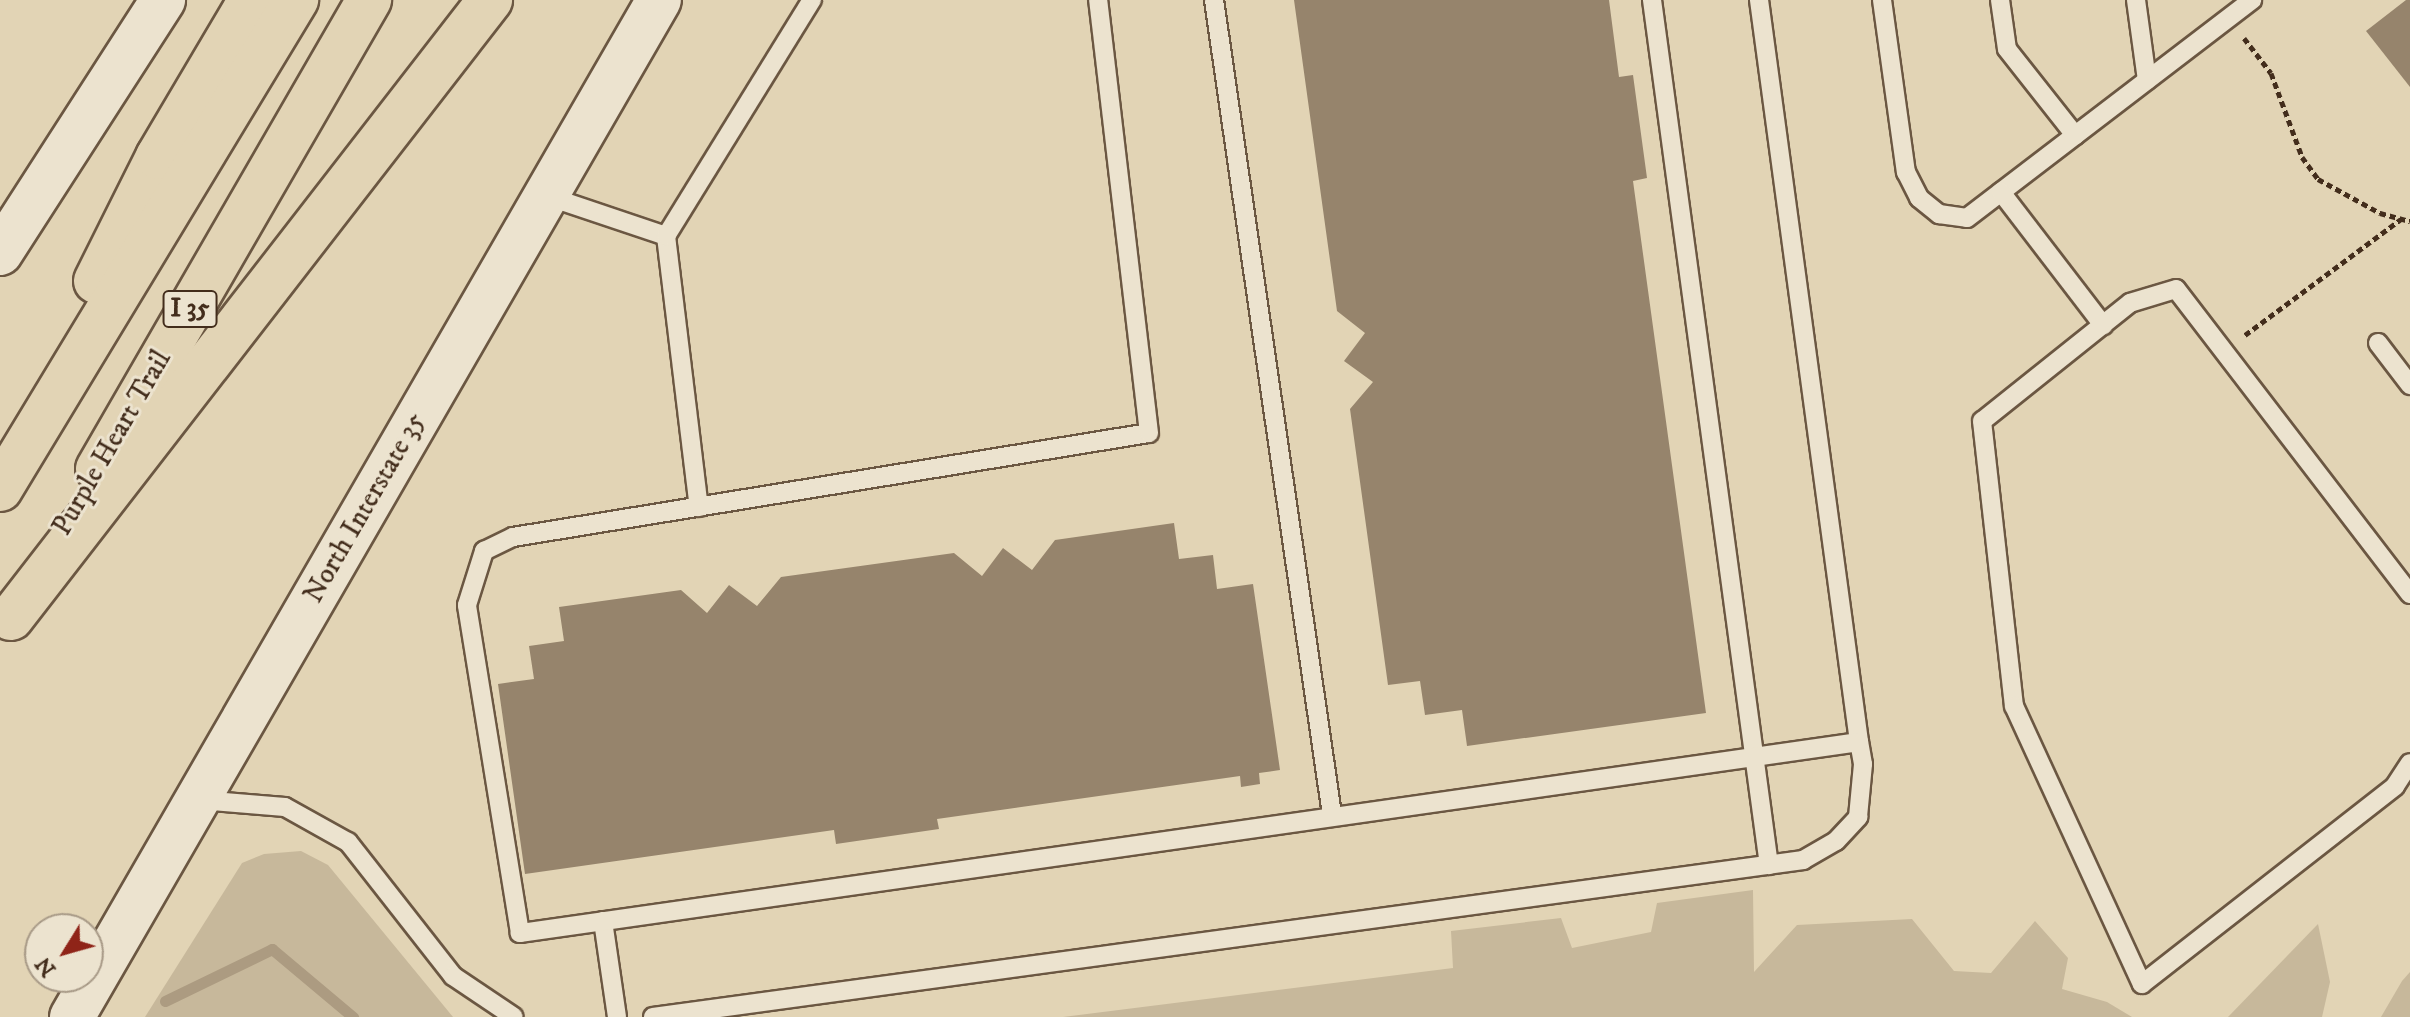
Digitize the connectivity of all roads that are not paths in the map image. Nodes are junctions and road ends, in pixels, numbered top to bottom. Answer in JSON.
{"nodes":[{"id":1,"x":163,"y":0,"type":"edge"},
{"id":2,"x":251,"y":0,"type":"edge"},
{"id":3,"x":296,"y":0,"type":"edge"},
{"id":4,"x":369,"y":0,"type":"edge"},
{"id":5,"x":490,"y":0,"type":"edge"},
{"id":6,"x":659,"y":0,"type":"edge"},
{"id":7,"x":812,"y":0,"type":"edge"},
{"id":8,"x":1098,"y":0,"type":"edge"},
{"id":9,"x":1214,"y":0,"type":"edge"},
{"id":10,"x":1652,"y":0,"type":"edge"},
{"id":11,"x":1759,"y":0,"type":"edge"},
{"id":12,"x":1882,"y":0,"type":"edge"},
{"id":13,"x":2000,"y":0,"type":"edge"},
{"id":14,"x":2136,"y":0,"type":"edge"},
{"id":15,"x":2252,"y":0,"type":"edge"},
{"id":16,"x":2147,"y":80,"type":"junction"},
{"id":17,"x":2075,"y":135,"type":"junction"},
{"id":18,"x":2001,"y":192,"type":"junction"},
{"id":19,"x":544,"y":195,"type":"junction"},
{"id":20,"x":666,"y":236,"type":"junction"},
{"id":21,"x":0,"y":253,"type":"edge"},
{"id":22,"x":2103,"y":325,"type":"junction"},
{"id":23,"x":2378,"y":343,"type":"dead end"},
{"id":24,"x":2410,"y":385,"type":"edge"},
{"id":25,"x":0,"y":474,"type":"edge"},
{"id":26,"x":0,"y":489,"type":"edge"},
{"id":27,"x":699,"y":507,"type":"junction"},
{"id":28,"x":2410,"y":594,"type":"edge"},
{"id":29,"x":6,"y":628,"type":"edge"},
{"id":30,"x":1859,"y":742,"type":"junction"},
{"id":31,"x":1755,"y":754,"type":"junction"},
{"id":32,"x":2410,"y":763,"type":"edge"},
{"id":33,"x":197,"y":800,"type":"junction"},
{"id":34,"x":1332,"y":815,"type":"junction"},
{"id":35,"x":1769,"y":865,"type":"junction"},
{"id":36,"x":603,"y":921,"type":"junction"},
{"id":37,"x":72,"y":1017,"type":"edge"},
{"id":38,"x":514,"y":1017,"type":"edge"},
{"id":39,"x":617,"y":1017,"type":"edge"},
{"id":40,"x":653,"y":1017,"type":"edge"}],
"edges":[{"from":1,"to":21,"type":"main road"},
{"from":2,"to":25,"type":"highway"},
{"from":3,"to":26,"type":"highway","number":"I 35"},
{"from":4,"to":29,"type":"highway","name":"Purple Heart Trail","number":"I 35"},
{"from":5,"to":29,"type":"highway"},
{"from":6,"to":19,"type":"main road","name":"North Interstate 35"},
{"from":7,"to":20,"type":"lane"},
{"from":8,"to":27,"type":"lane"},
{"from":9,"to":34,"type":"lane"},
{"from":10,"to":31,"type":"lane"},
{"from":11,"to":30,"type":"lane"},
{"from":12,"to":18,"type":"lane"},
{"from":13,"to":17,"type":"lane"},
{"from":14,"to":16,"type":"lane"},
{"from":15,"to":16,"type":"lane"},
{"from":16,"to":17,"type":"lane"},
{"from":17,"to":18,"type":"lane"},
{"from":18,"to":22,"type":"lane"},
{"from":19,"to":20,"type":"lane"},
{"from":19,"to":33,"type":"main road","name":"North Interstate 35"},
{"from":20,"to":27,"type":"lane"},
{"from":22,"to":28,"type":"lane"},
{"from":22,"to":32,"type":"lane"},
{"from":23,"to":24,"type":"lane"},
{"from":27,"to":36,"type":"lane"},
{"from":30,"to":31,"type":"lane"},
{"from":30,"to":35,"type":"lane"},
{"from":31,"to":34,"type":"lane"},
{"from":31,"to":35,"type":"lane"},
{"from":33,"to":37,"type":"main road","name":"North Interstate 35"},
{"from":33,"to":38,"type":"lane"},
{"from":34,"to":36,"type":"lane"},
{"from":35,"to":40,"type":"lane"},
{"from":36,"to":39,"type":"lane"}]}
